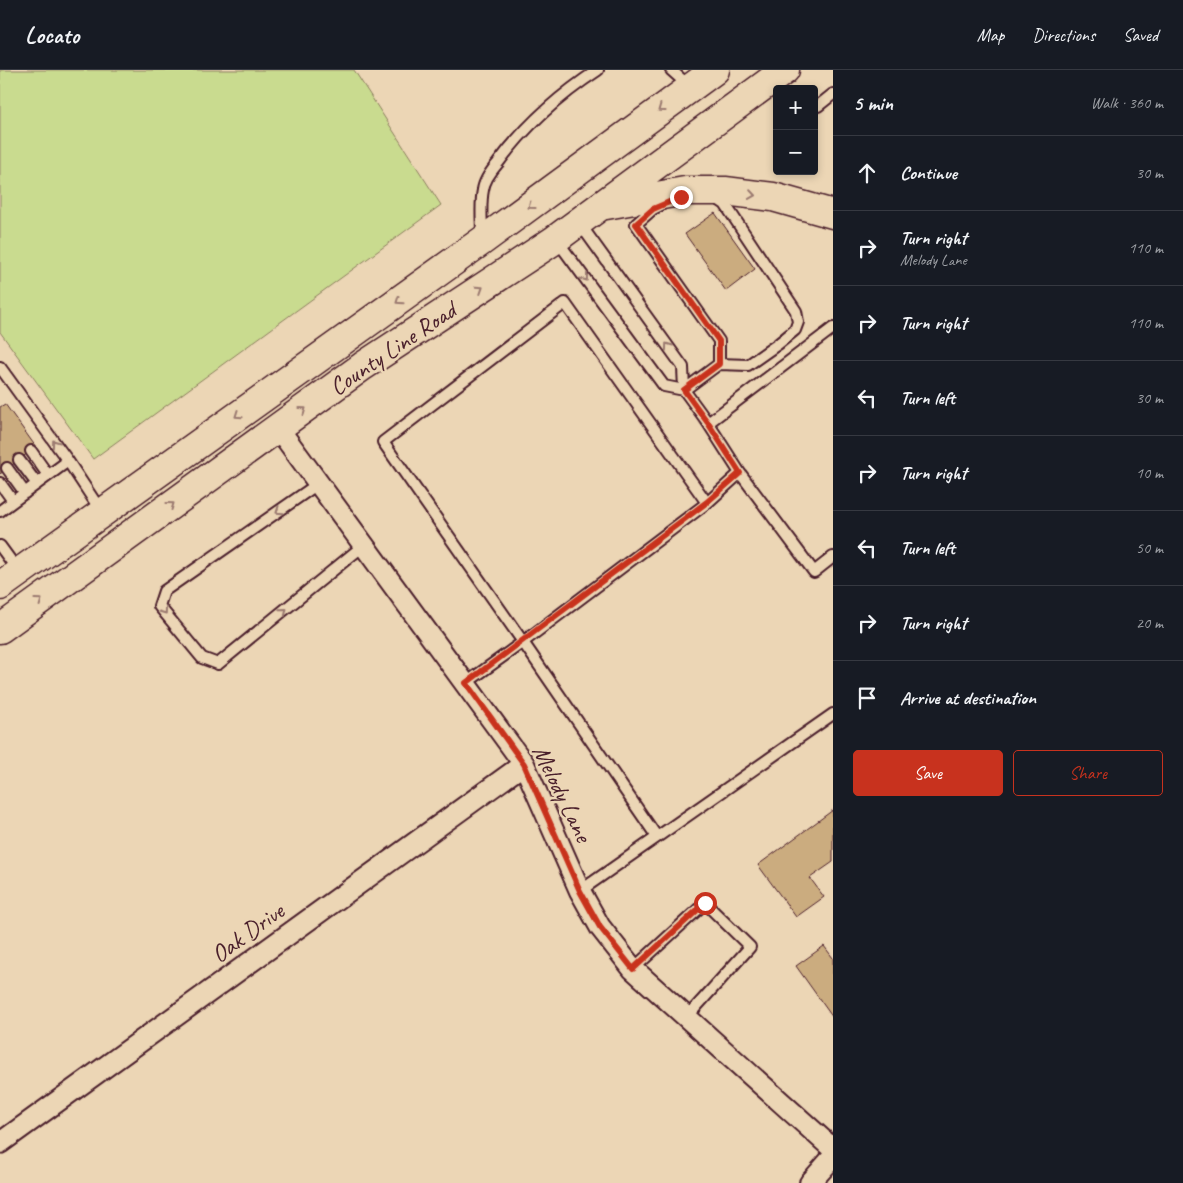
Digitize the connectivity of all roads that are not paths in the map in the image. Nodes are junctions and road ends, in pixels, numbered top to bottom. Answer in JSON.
{"nodes":[{"id":1,"x":598,"y":70,"type":"edge"},
{"id":2,"x":715,"y":70,"type":"edge"},
{"id":3,"x":681,"y":79,"type":"edge"},
{"id":4,"x":776,"y":82,"type":"edge"},
{"id":5,"x":833,"y":94,"type":"edge"},
{"id":6,"x":818,"y":104,"type":"edge"},
{"id":7,"x":589,"y":214,"type":"junction"},
{"id":8,"x":833,"y":214,"type":"edge"},
{"id":9,"x":556,"y":239,"type":"junction"},
{"id":10,"x":482,"y":242,"type":"junction"},
{"id":11,"x":833,"y":328,"type":"edge"},
{"id":12,"x":719,"y":364,"type":"junction"},
{"id":13,"x":0,"y":367,"type":"edge"},
{"id":14,"x":684,"y":390,"type":"junction"},
{"id":15,"x":708,"y":423,"type":"junction"},
{"id":16,"x":278,"y":428,"type":"junction"},
{"id":17,"x":30,"y":451,"type":"dead end"},
{"id":18,"x":19,"y":460,"type":"dead end"},
{"id":19,"x":68,"y":461,"type":"junction"},
{"id":20,"x":7,"y":468,"type":"dead end"},
{"id":21,"x":740,"y":473,"type":"junction"},
{"id":22,"x":48,"y":476,"type":"junction"},
{"id":23,"x":0,"y":483,"type":"edge"},
{"id":24,"x":319,"y":483,"type":"junction"},
{"id":25,"x":36,"y":484,"type":"junction"},
{"id":26,"x":25,"y":493,"type":"junction"},
{"id":27,"x":13,"y":501,"type":"junction"},
{"id":28,"x":707,"y":502,"type":"junction"},
{"id":29,"x":0,"y":511,"type":"edge"},
{"id":30,"x":102,"y":512,"type":"junction"},
{"id":31,"x":364,"y":545,"type":"junction"},
{"id":32,"x":0,"y":546,"type":"edge"},
{"id":33,"x":833,"y":557,"type":"edge"},
{"id":34,"x":10,"y":579,"type":"edge"},
{"id":35,"x":0,"y":629,"type":"edge"},
{"id":36,"x":523,"y":642,"type":"junction"},
{"id":37,"x":466,"y":683,"type":"junction"},
{"id":38,"x":833,"y":714,"type":"edge"},
{"id":39,"x":524,"y":764,"type":"junction"},
{"id":40,"x":657,"y":837,"type":"junction"},
{"id":41,"x":580,"y":891,"type":"junction"},
{"id":42,"x":633,"y":969,"type":"junction"},
{"id":43,"x":687,"y":1018,"type":"junction"},
{"id":44,"x":0,"y":1143,"type":"edge"},
{"id":45,"x":833,"y":1148,"type":"edge"},
{"id":46,"x":833,"y":1158,"type":"edge"},
{"id":47,"x":810,"y":1183,"type":"edge"}],
"edges":[{"from":1,"to":10,"type":"lane"},
{"from":2,"to":3,"type":"main road","name":"County Line Road"},
{"from":3,"to":10,"type":"main road","name":"County Line Road","one_way":true},
{"from":4,"to":7,"type":"main road","name":"County Line Road"},
{"from":5,"to":6,"type":"lane"},
{"from":7,"to":8,"type":"main road","one_way":true},
{"from":7,"to":9,"type":"main road","name":"County Line Road"},
{"from":14,"to":7,"type":"lane","one_way":true},
{"from":9,"to":14,"type":"lane","one_way":true},
{"from":16,"to":9,"type":"main road","name":"County Line Road","one_way":true},
{"from":10,"to":30,"type":"main road","name":"County Line Road","one_way":true},
{"from":11,"to":15,"type":"lane"},
{"from":12,"to":12,"type":"lane"},
{"from":12,"to":14,"type":"lane"},
{"from":19,"to":13,"type":"lane","one_way":true},
{"from":14,"to":15,"type":"lane"},
{"from":15,"to":21,"type":"lane"},
{"from":16,"to":24,"type":"street","name":"Melody Lane"},
{"from":35,"to":16,"type":"main road","name":"County Line Road","one_way":true},
{"from":17,"to":22,"type":"lane"},
{"from":18,"to":25,"type":"lane"},
{"from":19,"to":22,"type":"lane"},
{"from":19,"to":30,"type":"lane"},
{"from":20,"to":26,"type":"lane"},
{"from":21,"to":28,"type":"lane"},
{"from":21,"to":33,"type":"lane"},
{"from":22,"to":25,"type":"lane"},
{"from":23,"to":27,"type":"lane"},
{"from":24,"to":31,"type":"street","name":"Melody Lane"},
{"from":24,"to":31,"type":"lane","one_way":true},
{"from":25,"to":26,"type":"lane"},
{"from":26,"to":27,"type":"lane"},
{"from":27,"to":29,"type":"lane"},
{"from":28,"to":36,"type":"lane"},
{"from":28,"to":36,"type":"lane"},
{"from":30,"to":34,"type":"main road","name":"County Line Road"},
{"from":31,"to":37,"type":"street","name":"Melody Lane"},
{"from":32,"to":34,"type":"lane"},
{"from":36,"to":37,"type":"lane"},
{"from":36,"to":40,"type":"lane"},
{"from":37,"to":39,"type":"street","name":"Melody Lane"},
{"from":38,"to":40,"type":"lane"},
{"from":39,"to":41,"type":"street","name":"Melody Lane"},
{"from":39,"to":44,"type":"street","name":"Oak Drive"},
{"from":40,"to":41,"type":"lane"},
{"from":41,"to":42,"type":"street","name":"Melody Lane"},
{"from":42,"to":43,"type":"street","name":"Melody Lane"},
{"from":42,"to":43,"type":"lane"},
{"from":43,"to":45,"type":"street","name":"Melody Lane"},
{"from":46,"to":47,"type":"street"}]}
